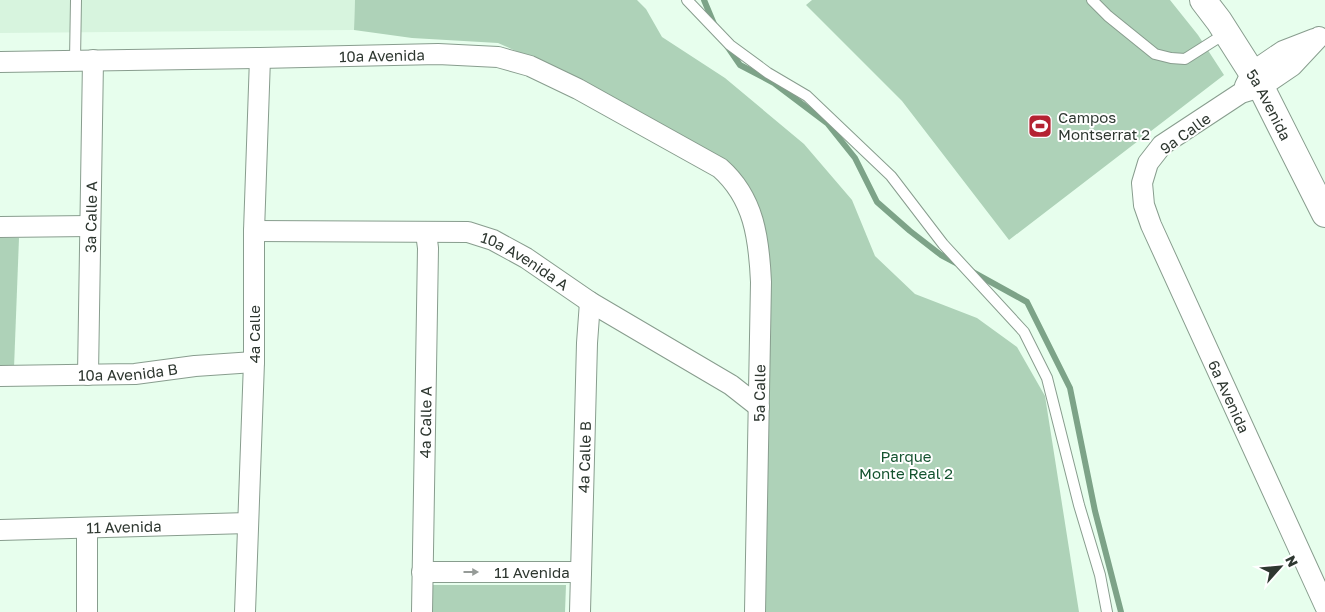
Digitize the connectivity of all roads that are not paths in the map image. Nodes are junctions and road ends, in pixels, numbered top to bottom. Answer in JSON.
{"nodes":[{"id":1,"x":76,"y":0,"type":"edge"},
{"id":2,"x":687,"y":0,"type":"edge"},
{"id":3,"x":1092,"y":0,"type":"edge"},
{"id":4,"x":1203,"y":0,"type":"edge"},
{"id":5,"x":1227,"y":33,"type":"junction"},
{"id":6,"x":1322,"y":36,"type":"edge"},
{"id":7,"x":260,"y":58,"type":"junction"},
{"id":8,"x":84,"y":60,"type":"junction"},
{"id":9,"x":0,"y":62,"type":"edge"},
{"id":10,"x":1252,"y":84,"type":"junction"},
{"id":11,"x":733,"y":179,"type":"joint"},
{"id":12,"x":1142,"y":183,"type":"joint"},
{"id":13,"x":1325,"y":214,"type":"edge"},
{"id":14,"x":90,"y":226,"type":"junction"},
{"id":15,"x":0,"y":227,"type":"edge"},
{"id":16,"x":254,"y":230,"type":"junction"},
{"id":17,"x":426,"y":233,"type":"junction"},
{"id":18,"x":590,"y":302,"type":"junction"},
{"id":19,"x":254,"y":362,"type":"junction"},
{"id":20,"x":88,"y":375,"type":"junction"},
{"id":21,"x":0,"y":376,"type":"edge"},
{"id":22,"x":759,"y":407,"type":"junction"},
{"id":23,"x":248,"y":523,"type":"junction"},
{"id":24,"x":87,"y":529,"type":"junction"},
{"id":25,"x":0,"y":530,"type":"edge"},
{"id":26,"x":422,"y":572,"type":"junction"},
{"id":27,"x":581,"y":572,"type":"junction"},
{"id":28,"x":1325,"y":606,"type":"edge"},
{"id":29,"x":87,"y":612,"type":"edge"},
{"id":30,"x":245,"y":612,"type":"edge"},
{"id":31,"x":422,"y":612,"type":"edge"},
{"id":32,"x":580,"y":612,"type":"edge"},
{"id":33,"x":755,"y":612,"type":"edge"},
{"id":34,"x":1107,"y":612,"type":"edge"}],
"edges":[{"from":1,"to":8,"type":"lane"},
{"from":2,"to":34,"type":"lane"},
{"from":3,"to":5,"type":"lane"},
{"from":4,"to":5,"type":"street","name":"5a Avenida"},
{"from":5,"to":10,"type":"street","name":"5a Avenida"},
{"from":6,"to":10,"type":"street","name":"9a Calle"},
{"from":7,"to":8,"type":"street","name":"10a Avenida"},
{"from":7,"to":11,"type":"street","name":"10a Avenida"},
{"from":7,"to":16,"type":"street","name":"4a Calle"},
{"from":8,"to":9,"type":"street","name":"10a Avenida"},
{"from":8,"to":14,"type":"street","name":"3a Calle A"},
{"from":10,"to":12,"type":"street","name":"9a Calle"},
{"from":10,"to":13,"type":"street","name":"5a Avenida"},
{"from":11,"to":22,"type":"street","name":"5a Calle"},
{"from":12,"to":28,"type":"street","name":"6a Avenida"},
{"from":14,"to":15,"type":"street"},
{"from":14,"to":20,"type":"street","name":"3a Calle A"},
{"from":16,"to":17,"type":"street","name":"10a Avenida A"},
{"from":16,"to":19,"type":"street","name":"4a Calle"},
{"from":17,"to":18,"type":"street","name":"10a Avenida A"},
{"from":17,"to":26,"type":"street","name":"4a Calle A"},
{"from":18,"to":22,"type":"street","name":"10a Avenida A"},
{"from":18,"to":27,"type":"street","name":"4a Calle B"},
{"from":19,"to":20,"type":"street","name":"10a Avenida B"},
{"from":19,"to":23,"type":"street","name":"4a Calle"},
{"from":20,"to":21,"type":"street","name":"10a Avenida B"},
{"from":22,"to":33,"type":"street","name":"5a Calle"},
{"from":23,"to":24,"type":"street","name":"11 Avenida"},
{"from":23,"to":30,"type":"street","name":"4a Calle"},
{"from":24,"to":25,"type":"street","name":"11 Avenida"},
{"from":24,"to":29,"type":"street"},
{"from":26,"to":27,"type":"street","name":"11 Avenida","one_way":true},
{"from":26,"to":31,"type":"street","name":"4a Calle A"},
{"from":27,"to":32,"type":"street","name":"4a Calle B"}]}
